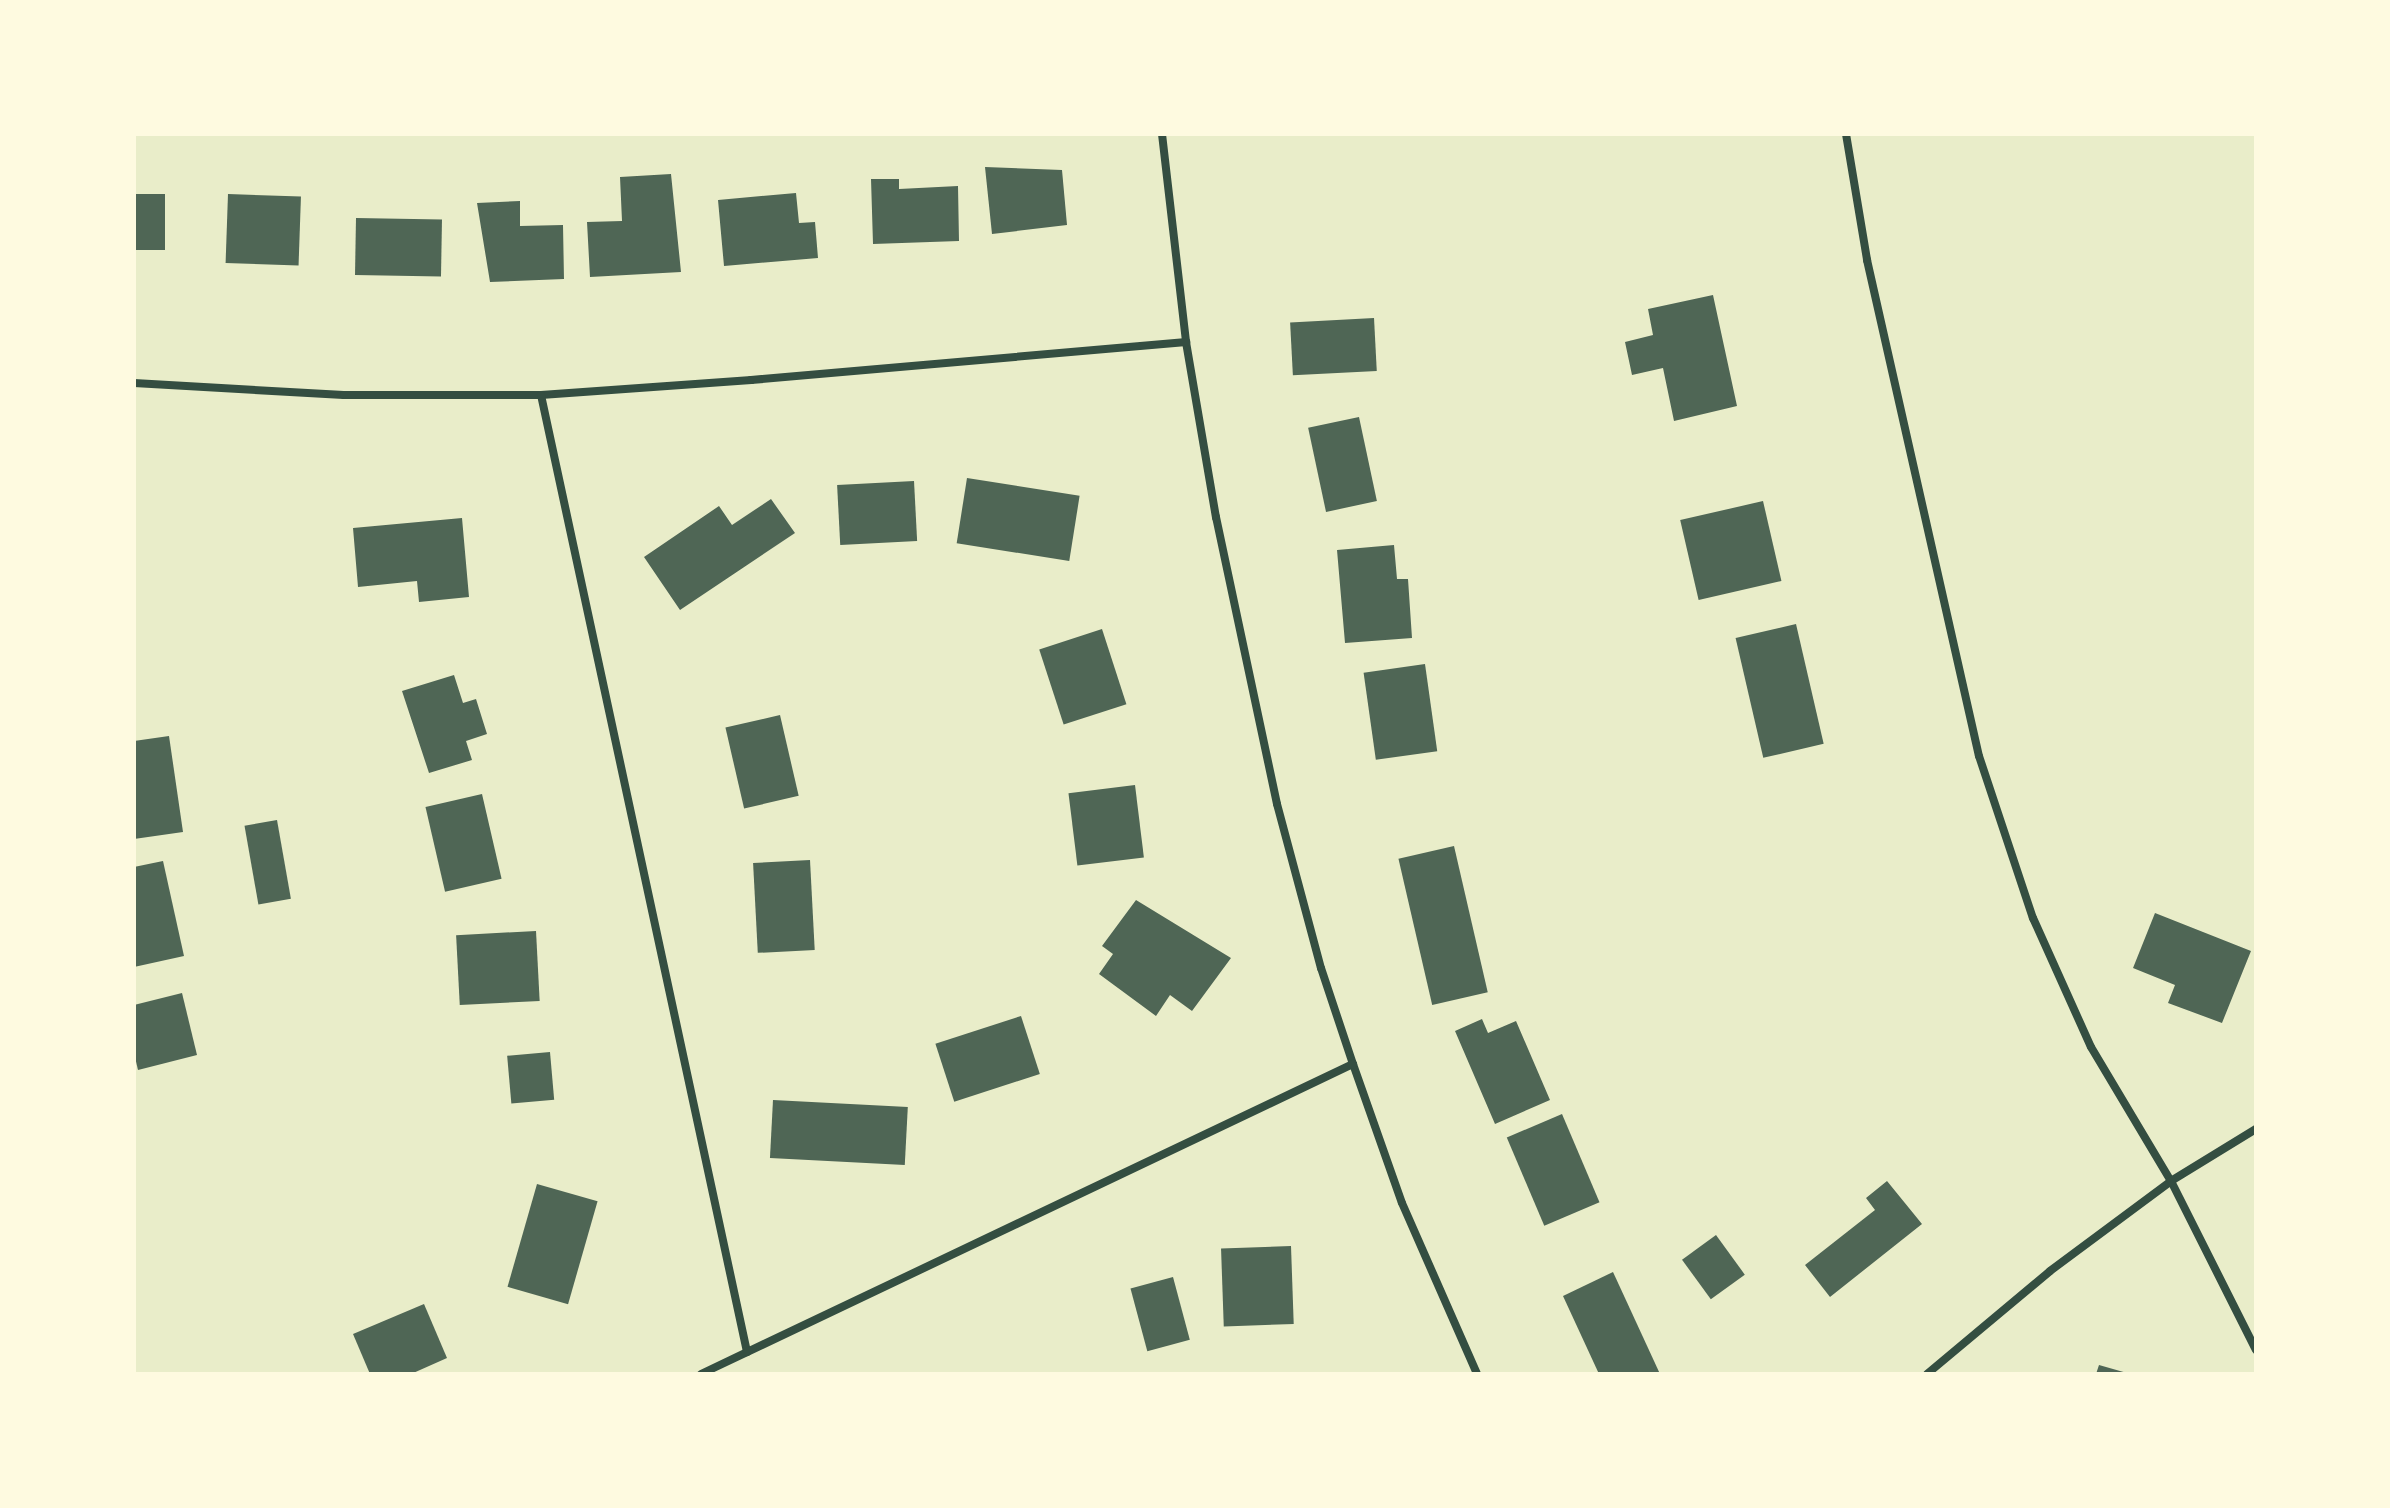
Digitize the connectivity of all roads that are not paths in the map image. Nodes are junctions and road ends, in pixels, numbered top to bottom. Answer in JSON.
{"nodes":[{"id":1,"x":1162,"y":134,"type":"edge"},
{"id":2,"x":1846,"y":134,"type":"edge"},
{"id":3,"x":1186,"y":342,"type":"junction"},
{"id":4,"x":134,"y":383,"type":"edge"},
{"id":5,"x":541,"y":395,"type":"junction"},
{"id":6,"x":1353,"y":1064,"type":"junction"},
{"id":7,"x":2256,"y":1129,"type":"edge"},
{"id":8,"x":2171,"y":1181,"type":"junction"},
{"id":9,"x":2256,"y":1350,"type":"edge"},
{"id":10,"x":747,"y":1352,"type":"junction"},
{"id":11,"x":701,"y":1374,"type":"edge"},
{"id":12,"x":1477,"y":1374,"type":"edge"},
{"id":13,"x":1927,"y":1374,"type":"edge"}],
"edges":[{"from":1,"to":3,"type":"street"},
{"from":2,"to":8,"type":"street"},
{"from":3,"to":5,"type":"street"},
{"from":3,"to":6,"type":"street"},
{"from":4,"to":5,"type":"street"},
{"from":5,"to":10,"type":"street"},
{"from":6,"to":10,"type":"street"},
{"from":6,"to":12,"type":"street"},
{"from":7,"to":8,"type":"street"},
{"from":8,"to":9,"type":"street"},
{"from":8,"to":13,"type":"street"},
{"from":10,"to":11,"type":"street"}]}
